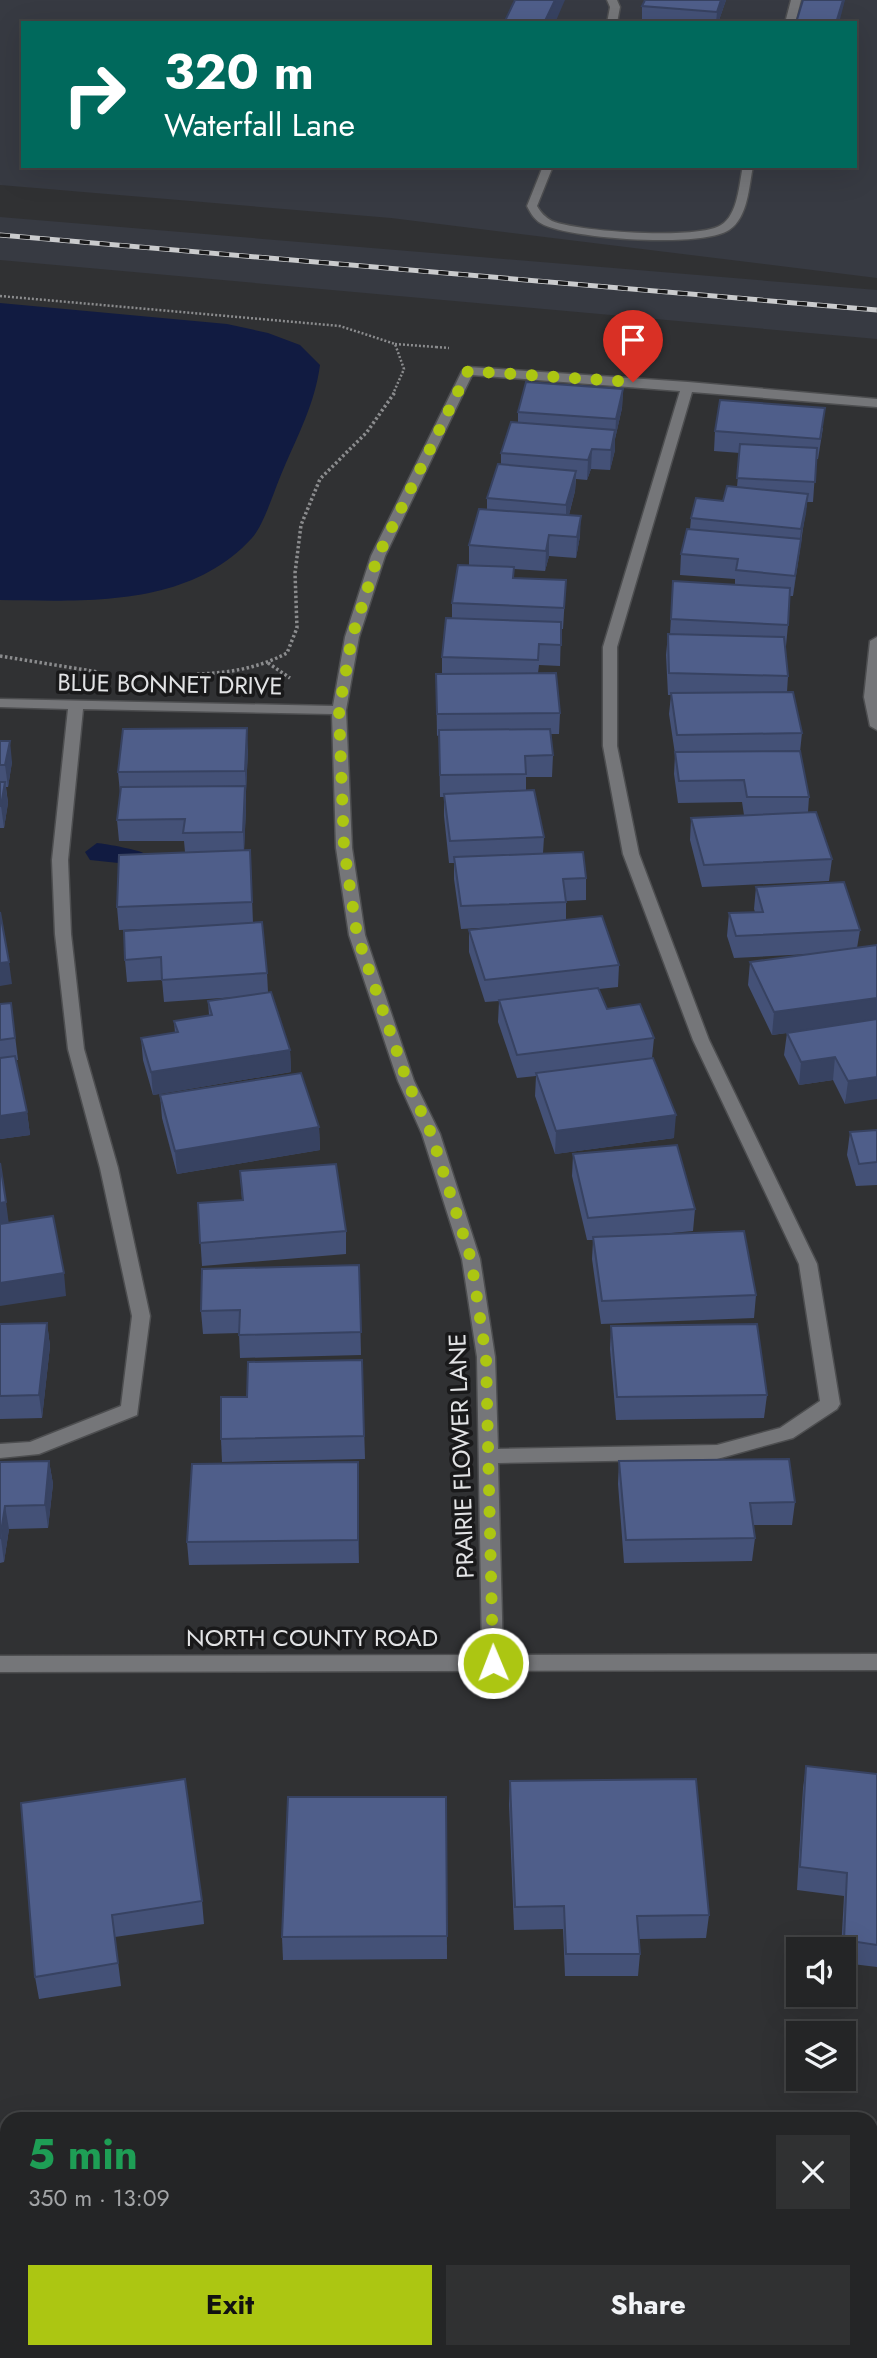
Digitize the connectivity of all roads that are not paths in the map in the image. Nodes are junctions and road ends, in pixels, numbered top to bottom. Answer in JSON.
{"nodes":[{"id":1,"x":612,"y":0,"type":"edge"},
{"id":2,"x":796,"y":0,"type":"edge"},
{"id":3,"x":612,"y":21,"type":"edge"},
{"id":4,"x":791,"y":21,"type":"edge"},
{"id":5,"x":547,"y":168,"type":"edge"},
{"id":6,"x":747,"y":168,"type":"edge"},
{"id":7,"x":688,"y":386,"type":"junction"},
{"id":8,"x":877,"y":403,"type":"edge"},
{"id":9,"x":877,"y":641,"type":"edge"},
{"id":10,"x":0,"y":704,"type":"edge"},
{"id":11,"x":76,"y":704,"type":"junction"},
{"id":12,"x":339,"y":710,"type":"junction"},
{"id":13,"x":877,"y":726,"type":"edge"},
{"id":14,"x":0,"y":1451,"type":"edge"},
{"id":15,"x":488,"y":1456,"type":"junction"},
{"id":16,"x":877,"y":1662,"type":"edge"},
{"id":17,"x":493,"y":1663,"type":"junction"},
{"id":18,"x":0,"y":1664,"type":"edge"}],
"edges":[{"from":1,"to":3,"type":"street"},
{"from":2,"to":4,"type":"street"},
{"from":5,"to":6,"type":"street"},
{"from":7,"to":8,"type":"street"},
{"from":7,"to":12,"type":"street","name":"PRAIRIE FLOWER LANE"},
{"from":7,"to":15,"type":"street"},
{"from":9,"to":13,"type":"street"},
{"from":10,"to":11,"type":"street","name":"BLUE BONNET DRIVE"},
{"from":11,"to":12,"type":"street","name":"BLUE BONNET DRIVE"},
{"from":11,"to":14,"type":"street"},
{"from":12,"to":15,"type":"street","name":"PRAIRIE FLOWER LANE"},
{"from":15,"to":17,"type":"street","name":"PRAIRIE FLOWER LANE"},
{"from":16,"to":17,"type":"street","name":"NORTH COUNTY ROAD"},
{"from":17,"to":18,"type":"street","name":"NORTH COUNTY ROAD"}]}
